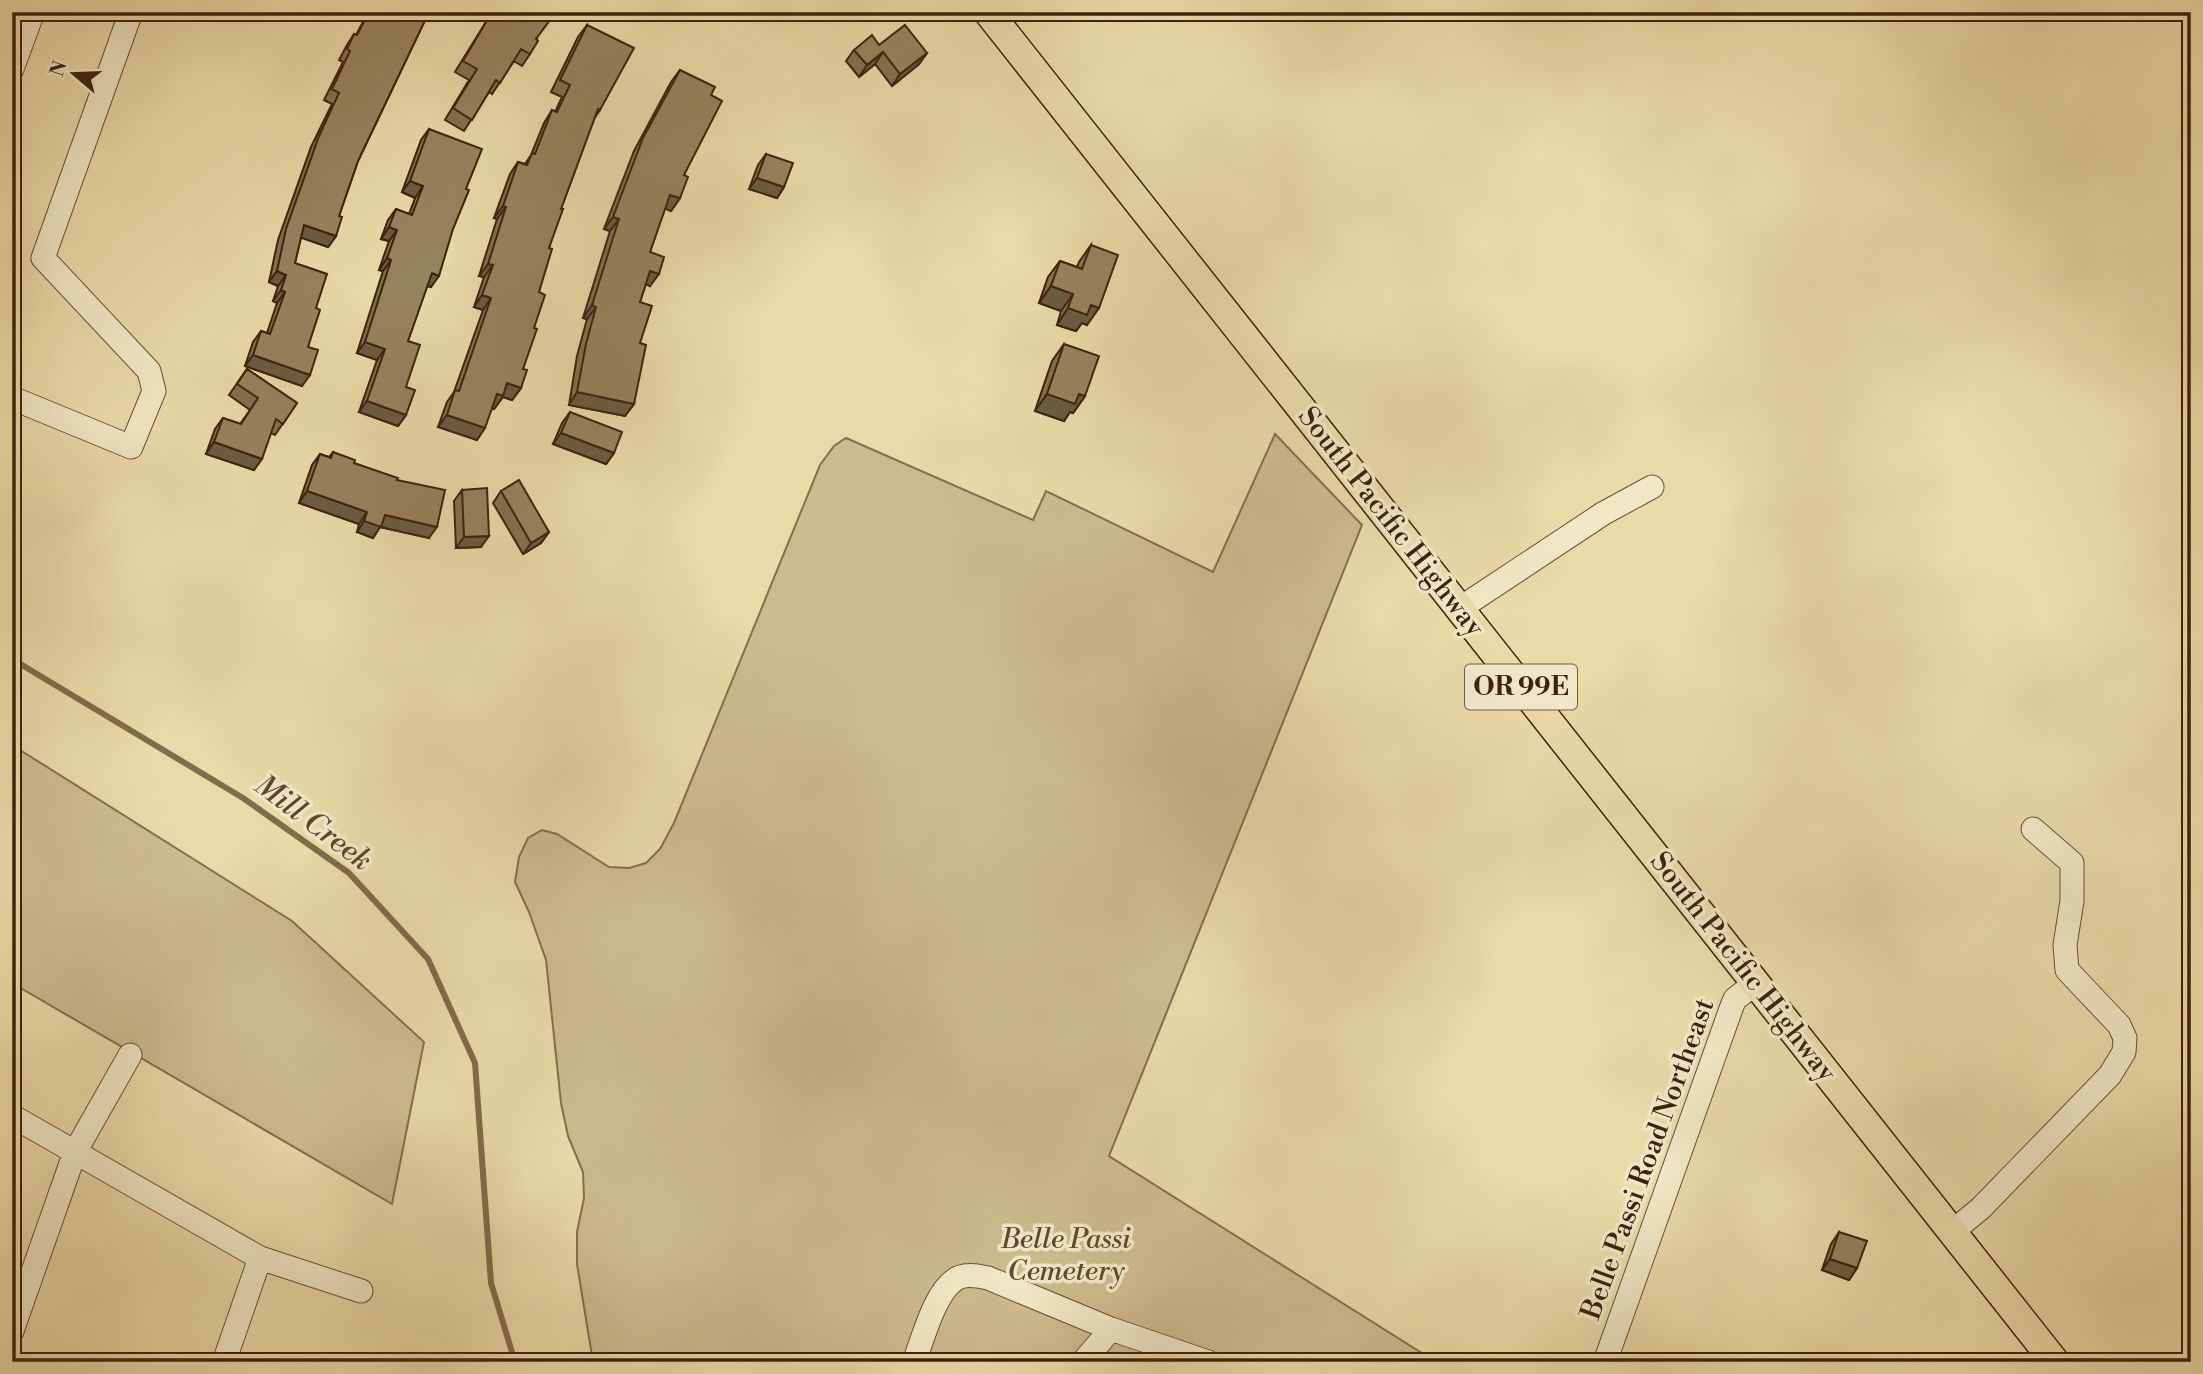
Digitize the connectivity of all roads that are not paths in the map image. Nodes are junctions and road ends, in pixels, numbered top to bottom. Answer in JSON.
{"nodes":[{"id":1,"x":33,"y":12,"type":"edge"},
{"id":2,"x":131,"y":12,"type":"edge"},
{"id":3,"x":988,"y":12,"type":"edge"},
{"id":4,"x":12,"y":69,"type":"edge"},
{"id":5,"x":12,"y":398,"type":"edge"},
{"id":6,"x":1652,"y":487,"type":"dead end"},
{"id":7,"x":1459,"y":608,"type":"junction"},
{"id":8,"x":2033,"y":829,"type":"dead end"},
{"id":9,"x":1756,"y":983,"type":"junction"},
{"id":10,"x":130,"y":1055,"type":"dead end"},
{"id":11,"x":12,"y":1116,"type":"edge"},
{"id":12,"x":75,"y":1152,"type":"junction"},
{"id":13,"x":1952,"y":1232,"type":"junction"},
{"id":14,"x":260,"y":1258,"type":"junction"},
{"id":15,"x":361,"y":1291,"type":"dead end"},
{"id":16,"x":1111,"y":1329,"type":"junction"},
{"id":17,"x":12,"y":1331,"type":"edge"},
{"id":18,"x":224,"y":1362,"type":"edge"},
{"id":19,"x":914,"y":1362,"type":"edge"},
{"id":20,"x":1083,"y":1362,"type":"edge"},
{"id":21,"x":1208,"y":1362,"type":"edge"},
{"id":22,"x":1605,"y":1362,"type":"edge"},
{"id":23,"x":2055,"y":1362,"type":"edge"}],
"edges":[{"from":1,"to":4,"type":"street"},
{"from":2,"to":5,"type":"street"},
{"from":3,"to":7,"type":"main road","name":"South Pacific Highway","number":"OR 99E"},
{"from":6,"to":7,"type":"street"},
{"from":7,"to":9,"type":"main road","name":"South Pacific Highway","number":"OR 99E"},
{"from":8,"to":13,"type":"street"},
{"from":9,"to":13,"type":"main road","name":"South Pacific Highway","number":"OR 99E"},
{"from":9,"to":22,"type":"street","name":"Belle Passi Road Northeast"},
{"from":10,"to":12,"type":"street"},
{"from":11,"to":12,"type":"street"},
{"from":12,"to":14,"type":"street"},
{"from":12,"to":17,"type":"street"},
{"from":13,"to":23,"type":"main road","name":"South Pacific Highway","number":"OR 99E"},
{"from":14,"to":15,"type":"street"},
{"from":14,"to":18,"type":"street"},
{"from":16,"to":19,"type":"street"},
{"from":16,"to":20,"type":"street"},
{"from":16,"to":21,"type":"street"}]}
